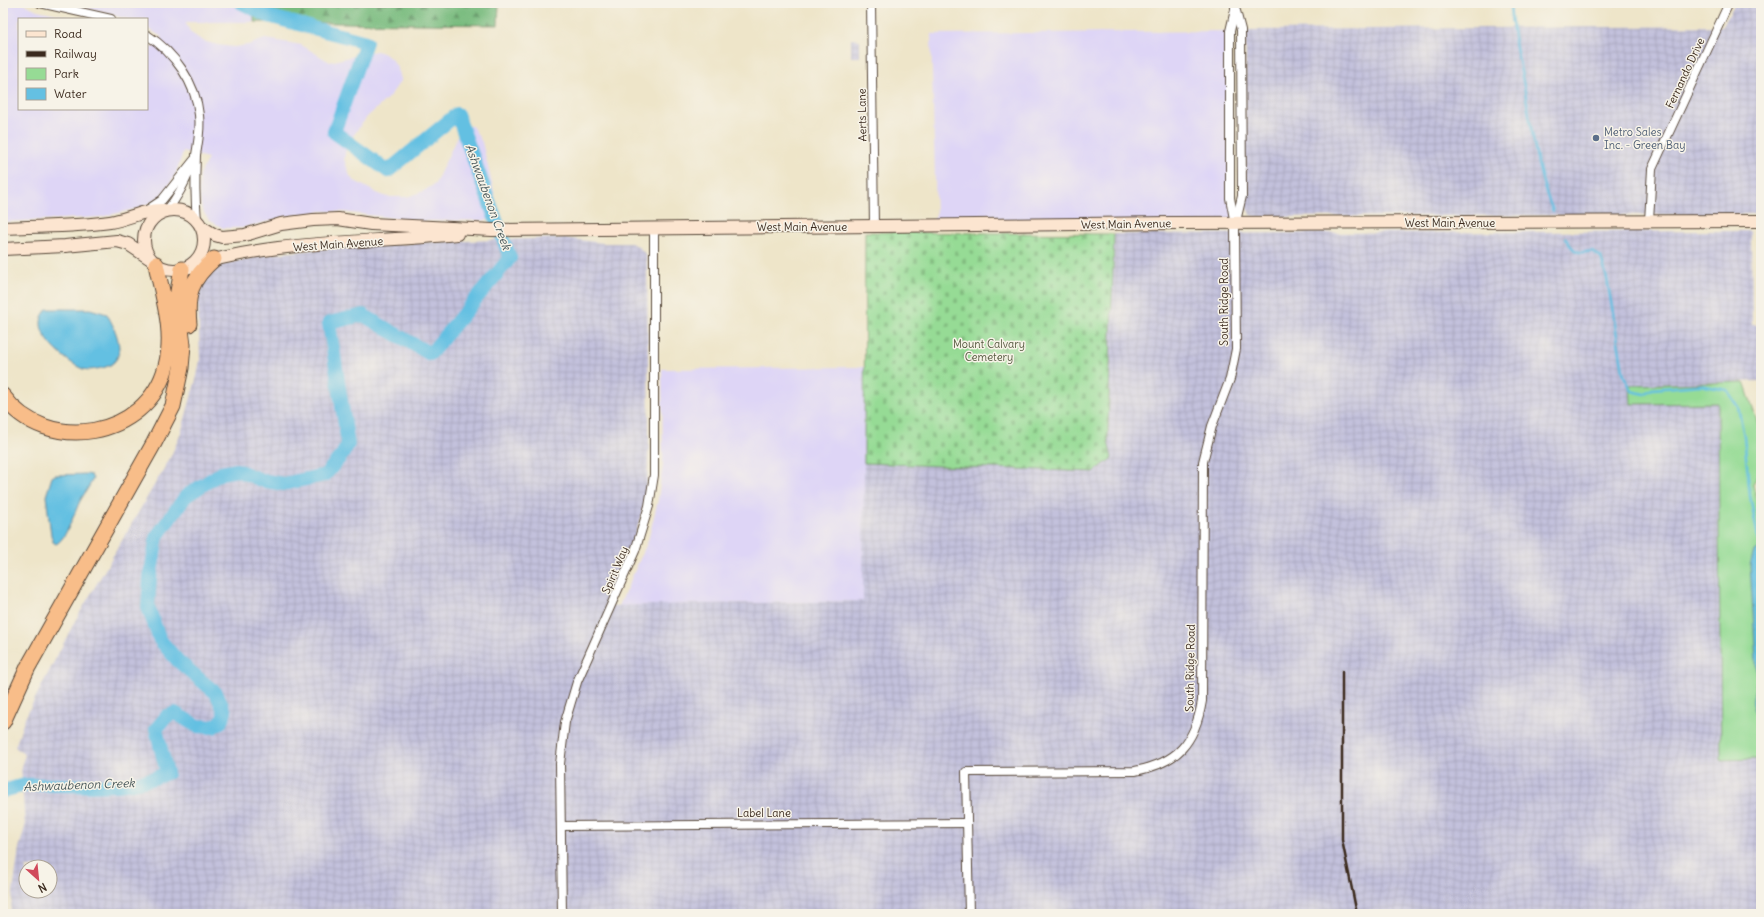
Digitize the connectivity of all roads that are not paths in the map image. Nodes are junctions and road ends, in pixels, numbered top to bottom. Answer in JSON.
{"nodes":[{"id":1,"x":40,"y":3,"type":"edge"},
{"id":2,"x":871,"y":3,"type":"edge"},
{"id":3,"x":1729,"y":3,"type":"edge"},
{"id":4,"x":1235,"y":6,"type":"edge"},
{"id":5,"x":107,"y":18,"type":"edge"},
{"id":6,"x":148,"y":36,"type":"edge"},
{"id":7,"x":195,"y":158,"type":"junction"},
{"id":8,"x":166,"y":210,"type":"junction"},
{"id":9,"x":142,"y":213,"type":"junction"},
{"id":10,"x":1648,"y":221,"type":"junction"},
{"id":11,"x":1761,"y":221,"type":"edge"},
{"id":12,"x":200,"y":224,"type":"junction"},
{"id":13,"x":1235,"y":224,"type":"junction"},
{"id":14,"x":874,"y":226,"type":"junction"},
{"id":15,"x":3,"y":228,"type":"edge"},
{"id":16,"x":654,"y":228,"type":"junction"},
{"id":17,"x":492,"y":230,"type":"junction"},
{"id":18,"x":3,"y":249,"type":"edge"},
{"id":19,"x":214,"y":259,"type":"junction"},
{"id":20,"x":153,"y":261,"type":"junction"},
{"id":21,"x":184,"y":268,"type":"junction"},
{"id":22,"x":181,"y":368,"type":"junction"},
{"id":23,"x":3,"y":396,"type":"edge"},
{"id":24,"x":3,"y":722,"type":"edge"},
{"id":25,"x":967,"y":823,"type":"junction"},
{"id":26,"x":561,"y":826,"type":"junction"},
{"id":27,"x":562,"y":914,"type":"edge"},
{"id":28,"x":969,"y":914,"type":"edge"}],
"edges":[{"from":1,"to":5,"type":"street"},
{"from":2,"to":14,"type":"street","name":"Aerts Lane"},
{"from":3,"to":10,"type":"street","name":"Fernando Drive"},
{"from":4,"to":13,"type":"street","name":"South Ridge Road"},
{"from":4,"to":13,"type":"street","name":"South Ridge Road"},
{"from":6,"to":7,"type":"street"},
{"from":7,"to":8,"type":"street"},
{"from":7,"to":9,"type":"street"},
{"from":7,"to":12,"type":"street"},
{"from":8,"to":9,"type":"main road"},
{"from":8,"to":12,"type":"main road"},
{"from":8,"to":20,"type":"main road"},
{"from":9,"to":15,"type":"main road"},
{"from":10,"to":11,"type":"main road","name":"West Main Avenue"},
{"from":10,"to":13,"type":"main road","name":"West Main Avenue"},
{"from":12,"to":17,"type":"main road","name":"West Main Avenue"},
{"from":12,"to":21,"type":"main road"},
{"from":13,"to":14,"type":"main road","name":"West Main Avenue"},
{"from":13,"to":25,"type":"street","name":"South Ridge Road"},
{"from":14,"to":16,"type":"main road","name":"West Main Avenue"},
{"from":16,"to":17,"type":"main road","name":"West Main Avenue"},
{"from":16,"to":26,"type":"street","name":"Spirit Way"},
{"from":17,"to":19,"type":"main road","name":"West Main Avenue"},
{"from":18,"to":20,"type":"main road"},
{"from":19,"to":21,"type":"main road","name":"West Main Avenue"},
{"from":19,"to":22,"type":"highway"},
{"from":20,"to":21,"type":"main road"},
{"from":20,"to":23,"type":"highway"},
{"from":21,"to":22,"type":"highway"},
{"from":22,"to":24,"type":"highway"},
{"from":25,"to":26,"type":"street","name":"Label Lane"},
{"from":25,"to":28,"type":"street","name":"South Ridge Road"},
{"from":26,"to":27,"type":"street","name":"Spirit Way"}]}
